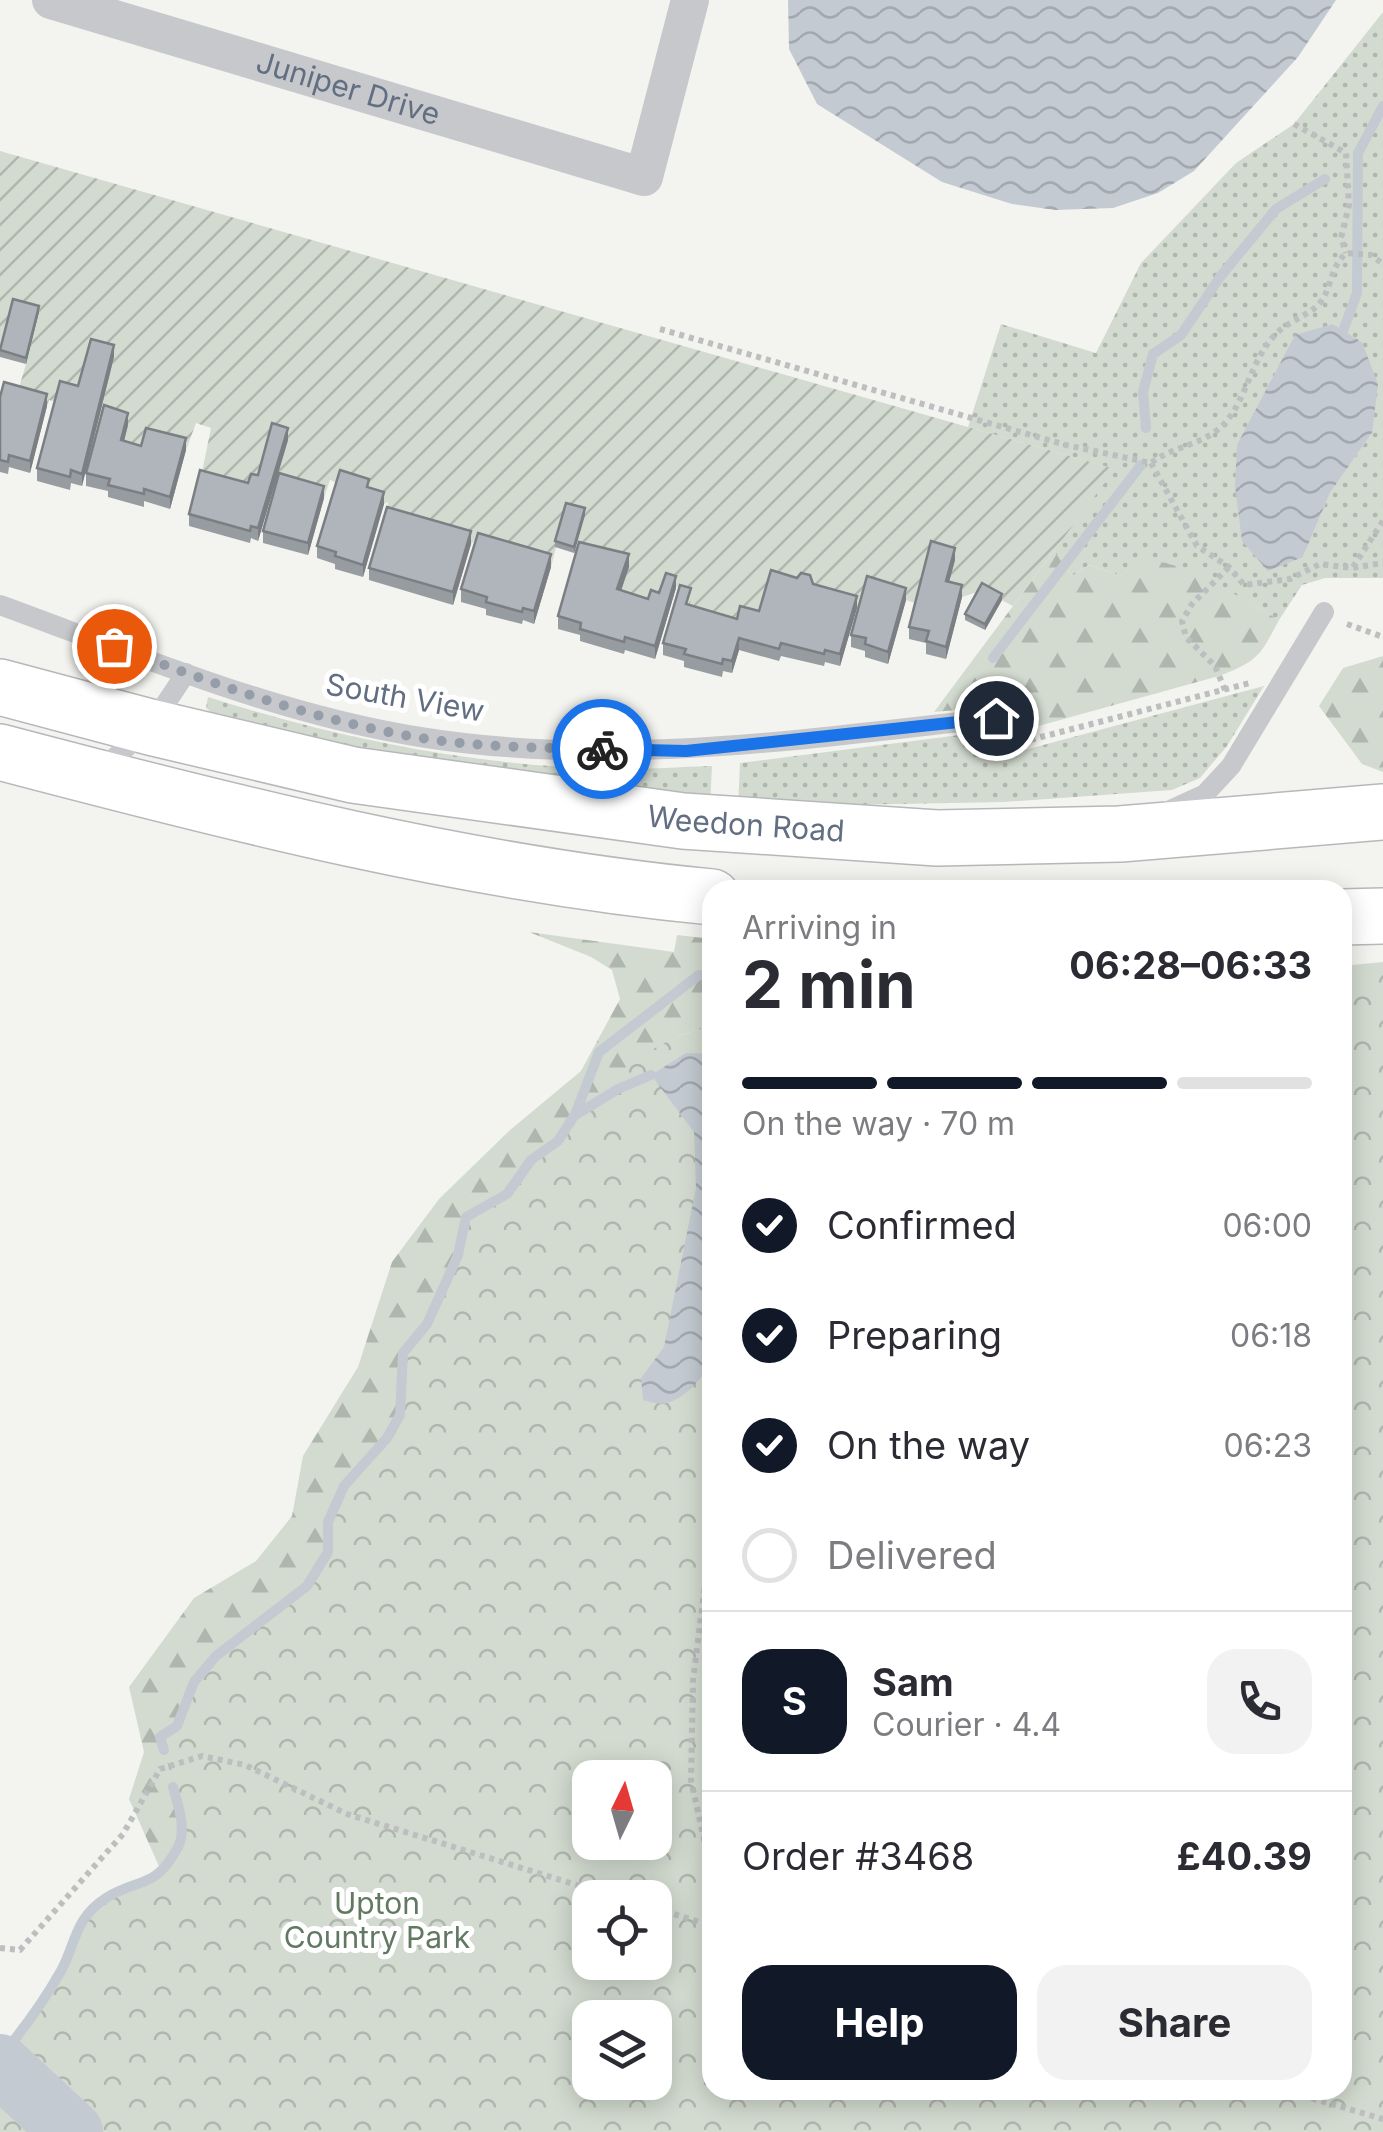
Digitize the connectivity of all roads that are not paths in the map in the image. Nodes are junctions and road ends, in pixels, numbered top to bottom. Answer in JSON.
{"nodes":[{"id":1,"x":52,"y":0,"type":"edge"},
{"id":2,"x":690,"y":0,"type":"edge"},
{"id":3,"x":0,"y":605,"type":"edge"},
{"id":4,"x":1324,"y":612,"type":"road end"},
{"id":5,"x":186,"y":673,"type":"junction"},
{"id":6,"x":0,"y":687,"type":"edge"},
{"id":7,"x":996,"y":718,"type":"road end"},
{"id":8,"x":150,"y":728,"type":"junction"},
{"id":9,"x":0,"y":752,"type":"edge"},
{"id":10,"x":92,"y":777,"type":"junction"},
{"id":11,"x":1383,"y":812,"type":"edge"},
{"id":12,"x":1120,"y":834,"type":"junction"},
{"id":13,"x":702,"y":895,"type":"edge"},
{"id":14,"x":1383,"y":916,"type":"edge"},
{"id":15,"x":1352,"y":917,"type":"edge"}],
"edges":[{"from":1,"to":2,"type":"street","name":"Juniper Drive"},
{"from":3,"to":5,"type":"lane","name":"South View"},
{"from":4,"to":12,"type":"lane"},
{"from":5,"to":7,"type":"lane","name":"South View"},
{"from":5,"to":8,"type":"lane"},
{"from":6,"to":8,"type":"highway","name":"Weedon Road"},
{"from":8,"to":10,"type":"lane"},
{"from":8,"to":12,"type":"highway","name":"Weedon Road"},
{"from":9,"to":10,"type":"highway"},
{"from":10,"to":13,"type":"highway"},
{"from":11,"to":12,"type":"highway","name":"Weedon Road"},
{"from":14,"to":15,"type":"highway"}]}
